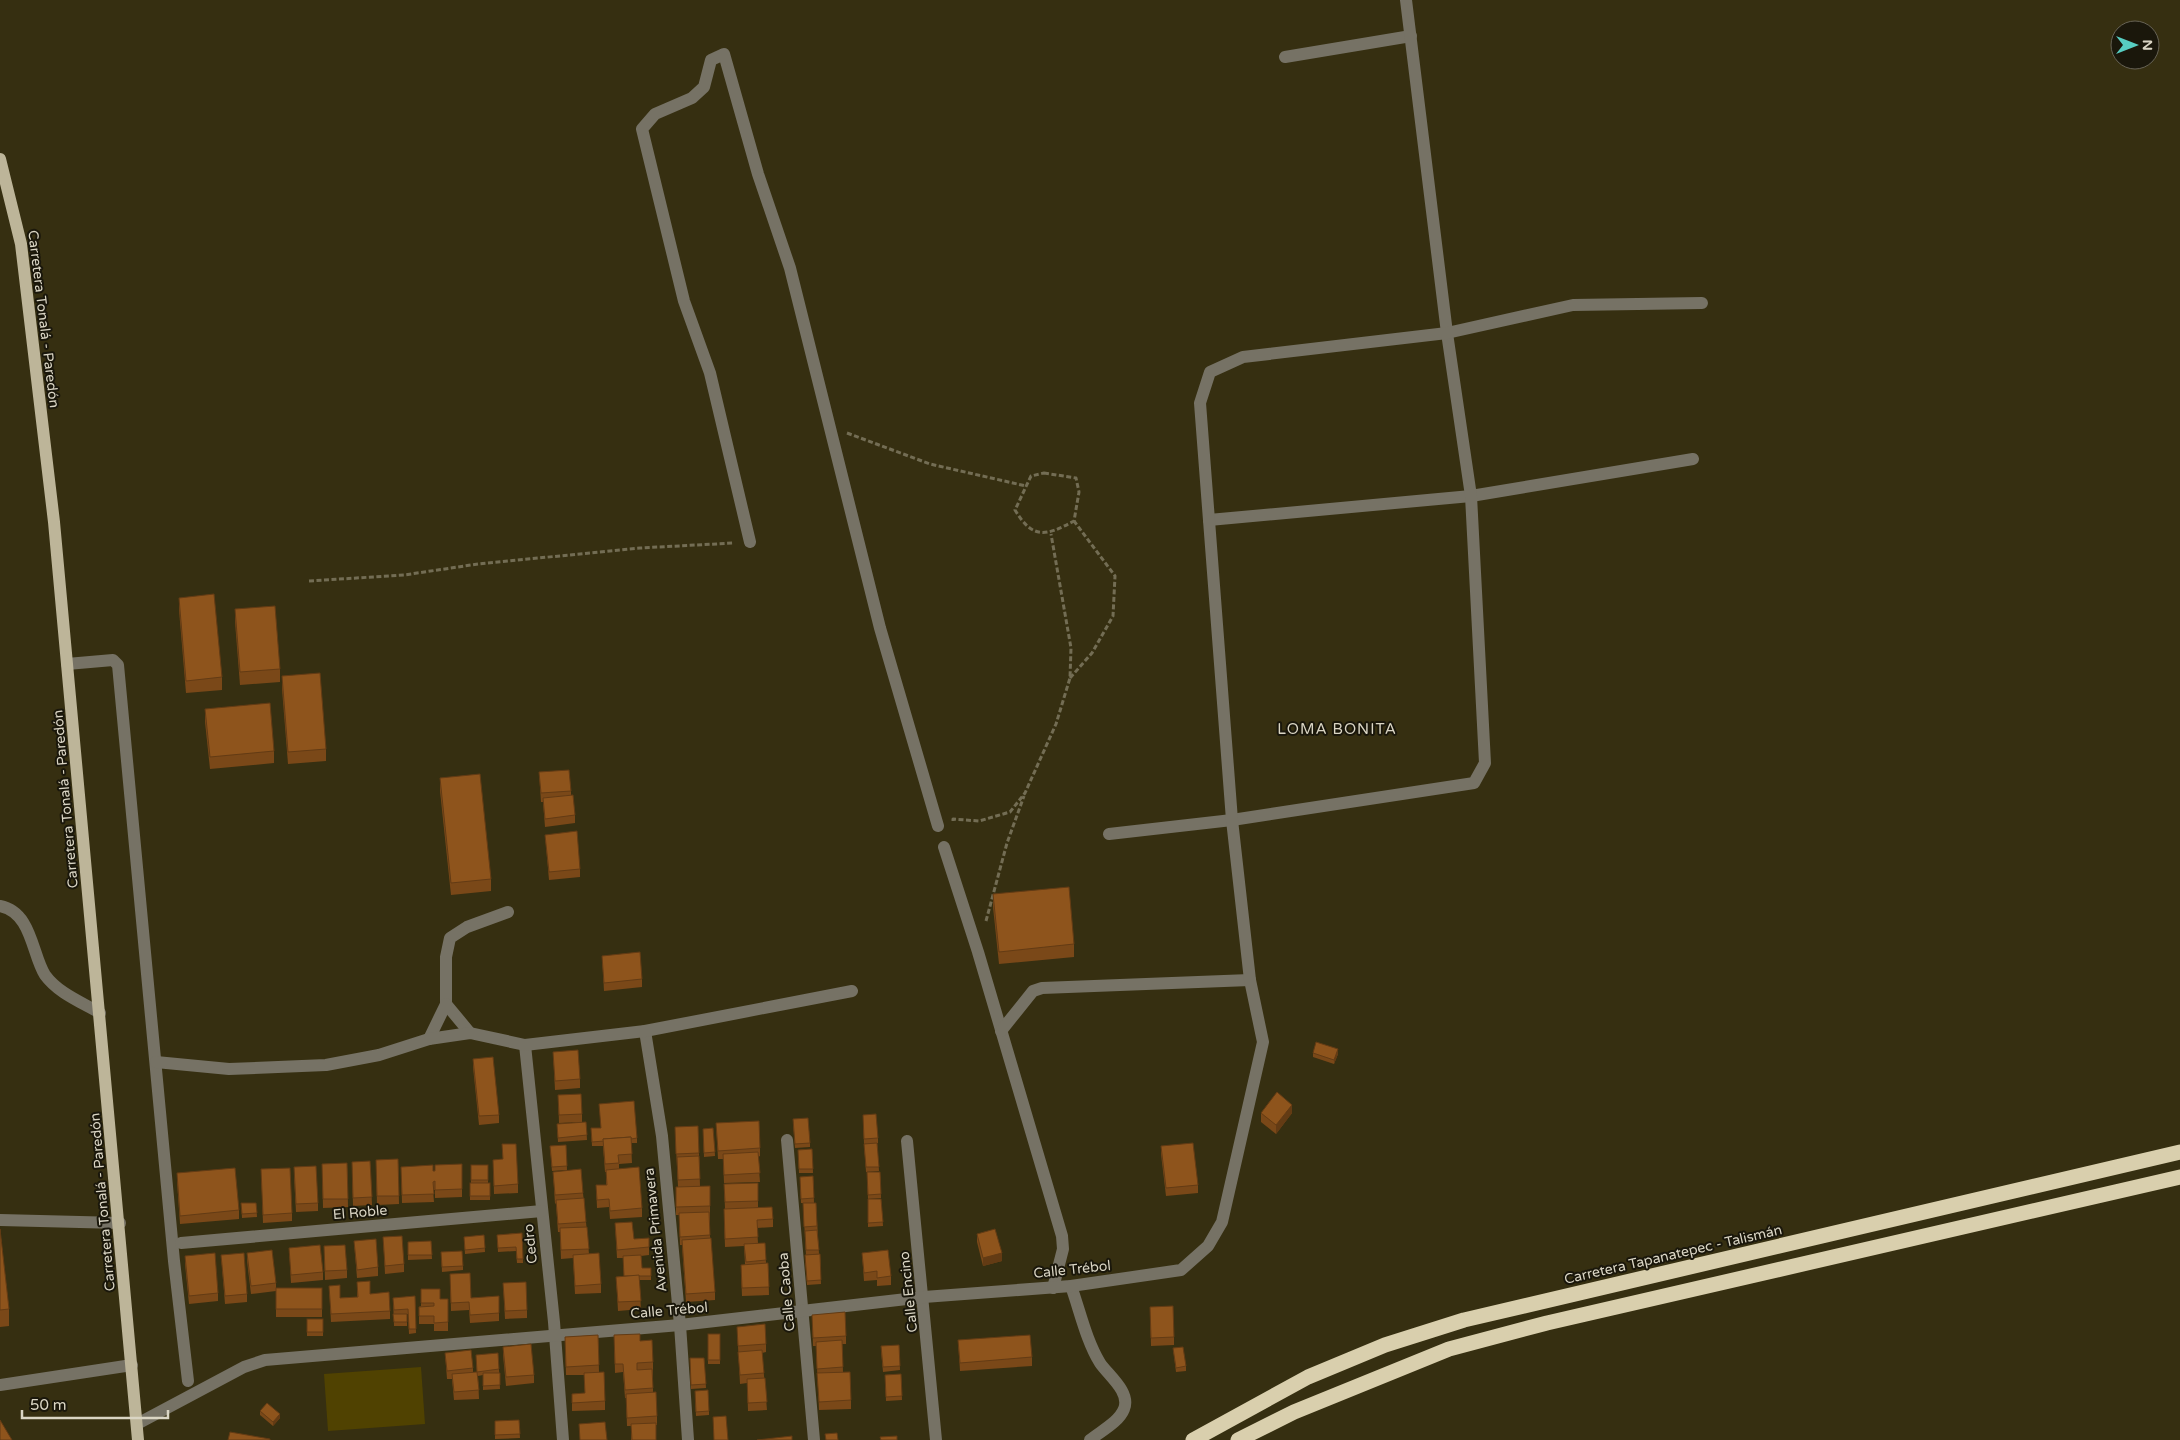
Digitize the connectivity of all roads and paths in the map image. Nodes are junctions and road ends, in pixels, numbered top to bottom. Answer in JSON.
{"nodes":[{"id":1,"x":1406,"y":0,"type":"edge"},
{"id":2,"x":1410,"y":36,"type":"junction"},
{"id":3,"x":1285,"y":57,"type":"dead end"},
{"id":4,"x":0,"y":159,"type":"edge"},
{"id":5,"x":1702,"y":303,"type":"dead end"},
{"id":6,"x":1447,"y":333,"type":"junction"},
{"id":7,"x":828,"y":426,"type":"junction"},
{"id":8,"x":1693,"y":459,"type":"dead end"},
{"id":9,"x":1026,"y":486,"type":"junction"},
{"id":10,"x":1471,"y":496,"type":"junction"},
{"id":11,"x":1209,"y":520,"type":"junction"},
{"id":12,"x":1074,"y":521,"type":"junction"},
{"id":13,"x":1051,"y":534,"type":"junction"},
{"id":14,"x":750,"y":542,"type":"joint"},
{"id":15,"x":309,"y":581,"type":"dead end"},
{"id":16,"x":67,"y":664,"type":"junction"},
{"id":17,"x":1070,"y":678,"type":"junction"},
{"id":18,"x":1026,"y":793,"type":"junction"},
{"id":19,"x":1232,"y":820,"type":"junction"},
{"id":20,"x":938,"y":826,"type":"dead end"},
{"id":21,"x":1108,"y":834,"type":"dead end"},
{"id":22,"x":944,"y":847,"type":"joint"},
{"id":23,"x":0,"y":906,"type":"edge"},
{"id":24,"x":508,"y":912,"type":"dead end"},
{"id":25,"x":978,"y":952,"type":"junction"},
{"id":26,"x":1250,"y":980,"type":"junction"},
{"id":27,"x":852,"y":990,"type":"dead end"},
{"id":28,"x":446,"y":1004,"type":"junction"},
{"id":29,"x":100,"y":1013,"type":"junction"},
{"id":30,"x":645,"y":1031,"type":"junction"},
{"id":31,"x":1002,"y":1031,"type":"junction"},
{"id":32,"x":470,"y":1033,"type":"junction"},
{"id":33,"x":429,"y":1039,"type":"junction"},
{"id":34,"x":525,"y":1045,"type":"junction"},
{"id":35,"x":156,"y":1062,"type":"junction"},
{"id":36,"x":787,"y":1140,"type":"dead end"},
{"id":37,"x":907,"y":1141,"type":"dead end"},
{"id":38,"x":2180,"y":1152,"type":"edge"},
{"id":39,"x":2180,"y":1177,"type":"edge"},
{"id":40,"x":542,"y":1211,"type":"junction"},
{"id":41,"x":0,"y":1220,"type":"edge"},
{"id":42,"x":120,"y":1223,"type":"junction"},
{"id":43,"x":182,"y":1243,"type":"dead end"},
{"id":44,"x":1071,"y":1286,"type":"junction"},
{"id":45,"x":1053,"y":1288,"type":"junction"},
{"id":46,"x":924,"y":1297,"type":"junction"},
{"id":47,"x":803,"y":1311,"type":"junction"},
{"id":48,"x":680,"y":1325,"type":"junction"},
{"id":49,"x":554,"y":1335,"type":"junction"},
{"id":50,"x":132,"y":1365,"type":"junction"},
{"id":51,"x":188,"y":1381,"type":"dead end"},
{"id":52,"x":0,"y":1385,"type":"edge"},
{"id":53,"x":137,"y":1424,"type":"junction"},
{"id":54,"x":1240,"y":1439,"type":"edge"},
{"id":55,"x":138,"y":1440,"type":"edge"},
{"id":56,"x":563,"y":1440,"type":"edge"},
{"id":57,"x":688,"y":1440,"type":"edge"},
{"id":58,"x":814,"y":1440,"type":"edge"},
{"id":59,"x":936,"y":1440,"type":"edge"},
{"id":60,"x":1090,"y":1440,"type":"edge"},
{"id":61,"x":1193,"y":1440,"type":"edge"}],
"edges":[{"from":1,"to":2,"type":"street"},
{"from":2,"to":3,"type":"street"},
{"from":2,"to":6,"type":"street"},
{"from":4,"to":16,"type":"main road","name":"Carretera Tonalá - Paredón"},
{"from":5,"to":6,"type":"street","name":"Calle Trébol"},
{"from":6,"to":10,"type":"street"},
{"from":6,"to":11,"type":"street","name":"Calle Trébol"},
{"from":7,"to":9,"type":"path"},
{"from":7,"to":14,"type":"street"},
{"from":7,"to":20,"type":"street"},
{"from":8,"to":10,"type":"street"},
{"from":9,"to":12,"type":"path"},
{"from":9,"to":13,"type":"path"},
{"from":10,"to":11,"type":"street"},
{"from":10,"to":19,"type":"street"},
{"from":11,"to":19,"type":"street","name":"Calle Trébol"},
{"from":12,"to":13,"type":"path"},
{"from":12,"to":17,"type":"path"},
{"from":13,"to":17,"type":"path"},
{"from":14,"to":15,"type":"path"},
{"from":16,"to":29,"type":"main road","name":"Carretera Tonalá - Paredón"},
{"from":16,"to":35,"type":"street"},
{"from":17,"to":18,"type":"path"},
{"from":18,"to":22,"type":"path"},
{"from":18,"to":25,"type":"path"},
{"from":19,"to":21,"type":"street"},
{"from":19,"to":26,"type":"street","name":"Calle Trébol"},
{"from":22,"to":25,"type":"street"},
{"from":23,"to":29,"type":"street"},
{"from":24,"to":28,"type":"street"},
{"from":25,"to":31,"type":"street"},
{"from":26,"to":31,"type":"street"},
{"from":26,"to":44,"type":"street","name":"Calle Trébol"},
{"from":27,"to":30,"type":"street"},
{"from":28,"to":32,"type":"street"},
{"from":28,"to":33,"type":"street"},
{"from":29,"to":42,"type":"main road","name":"Carretera Tonalá - Paredón"},
{"from":30,"to":34,"type":"street"},
{"from":30,"to":48,"type":"street","name":"Avenida Primavera"},
{"from":31,"to":45,"type":"street"},
{"from":32,"to":33,"type":"street"},
{"from":32,"to":34,"type":"street"},
{"from":33,"to":35,"type":"street"},
{"from":34,"to":40,"type":"street","name":"Cedro"},
{"from":35,"to":51,"type":"street"},
{"from":36,"to":47,"type":"street","name":"Calle Caoba"},
{"from":37,"to":46,"type":"street","name":"Calle Encino"},
{"from":38,"to":61,"type":"highway","name":"Carretera Tapanatepec - Talismán"},
{"from":39,"to":54,"type":"highway"},
{"from":40,"to":43,"type":"street","name":"El Roble"},
{"from":40,"to":49,"type":"street","name":"Cedro"},
{"from":41,"to":42,"type":"street"},
{"from":42,"to":50,"type":"main road","name":"Carretera Tonalá - Paredón"},
{"from":44,"to":45,"type":"street","name":"Calle Trébol"},
{"from":44,"to":60,"type":"street"},
{"from":45,"to":46,"type":"street","name":"Calle Trébol"},
{"from":46,"to":47,"type":"street","name":"Calle Trébol"},
{"from":46,"to":59,"type":"street","name":"Calle Encino"},
{"from":47,"to":48,"type":"street","name":"Calle Trébol"},
{"from":47,"to":58,"type":"street","name":"Calle Caoba"},
{"from":48,"to":49,"type":"street","name":"Calle Trébol"},
{"from":48,"to":57,"type":"street","name":"Avenida Primavera"},
{"from":49,"to":53,"type":"street","name":"Calle Trébol"},
{"from":49,"to":56,"type":"street","name":"Cedro"},
{"from":50,"to":52,"type":"street"},
{"from":50,"to":53,"type":"main road","name":"Carretera Tonalá - Paredón"},
{"from":53,"to":55,"type":"main road","name":"Carretera Tonalá - Paredón"}]}
